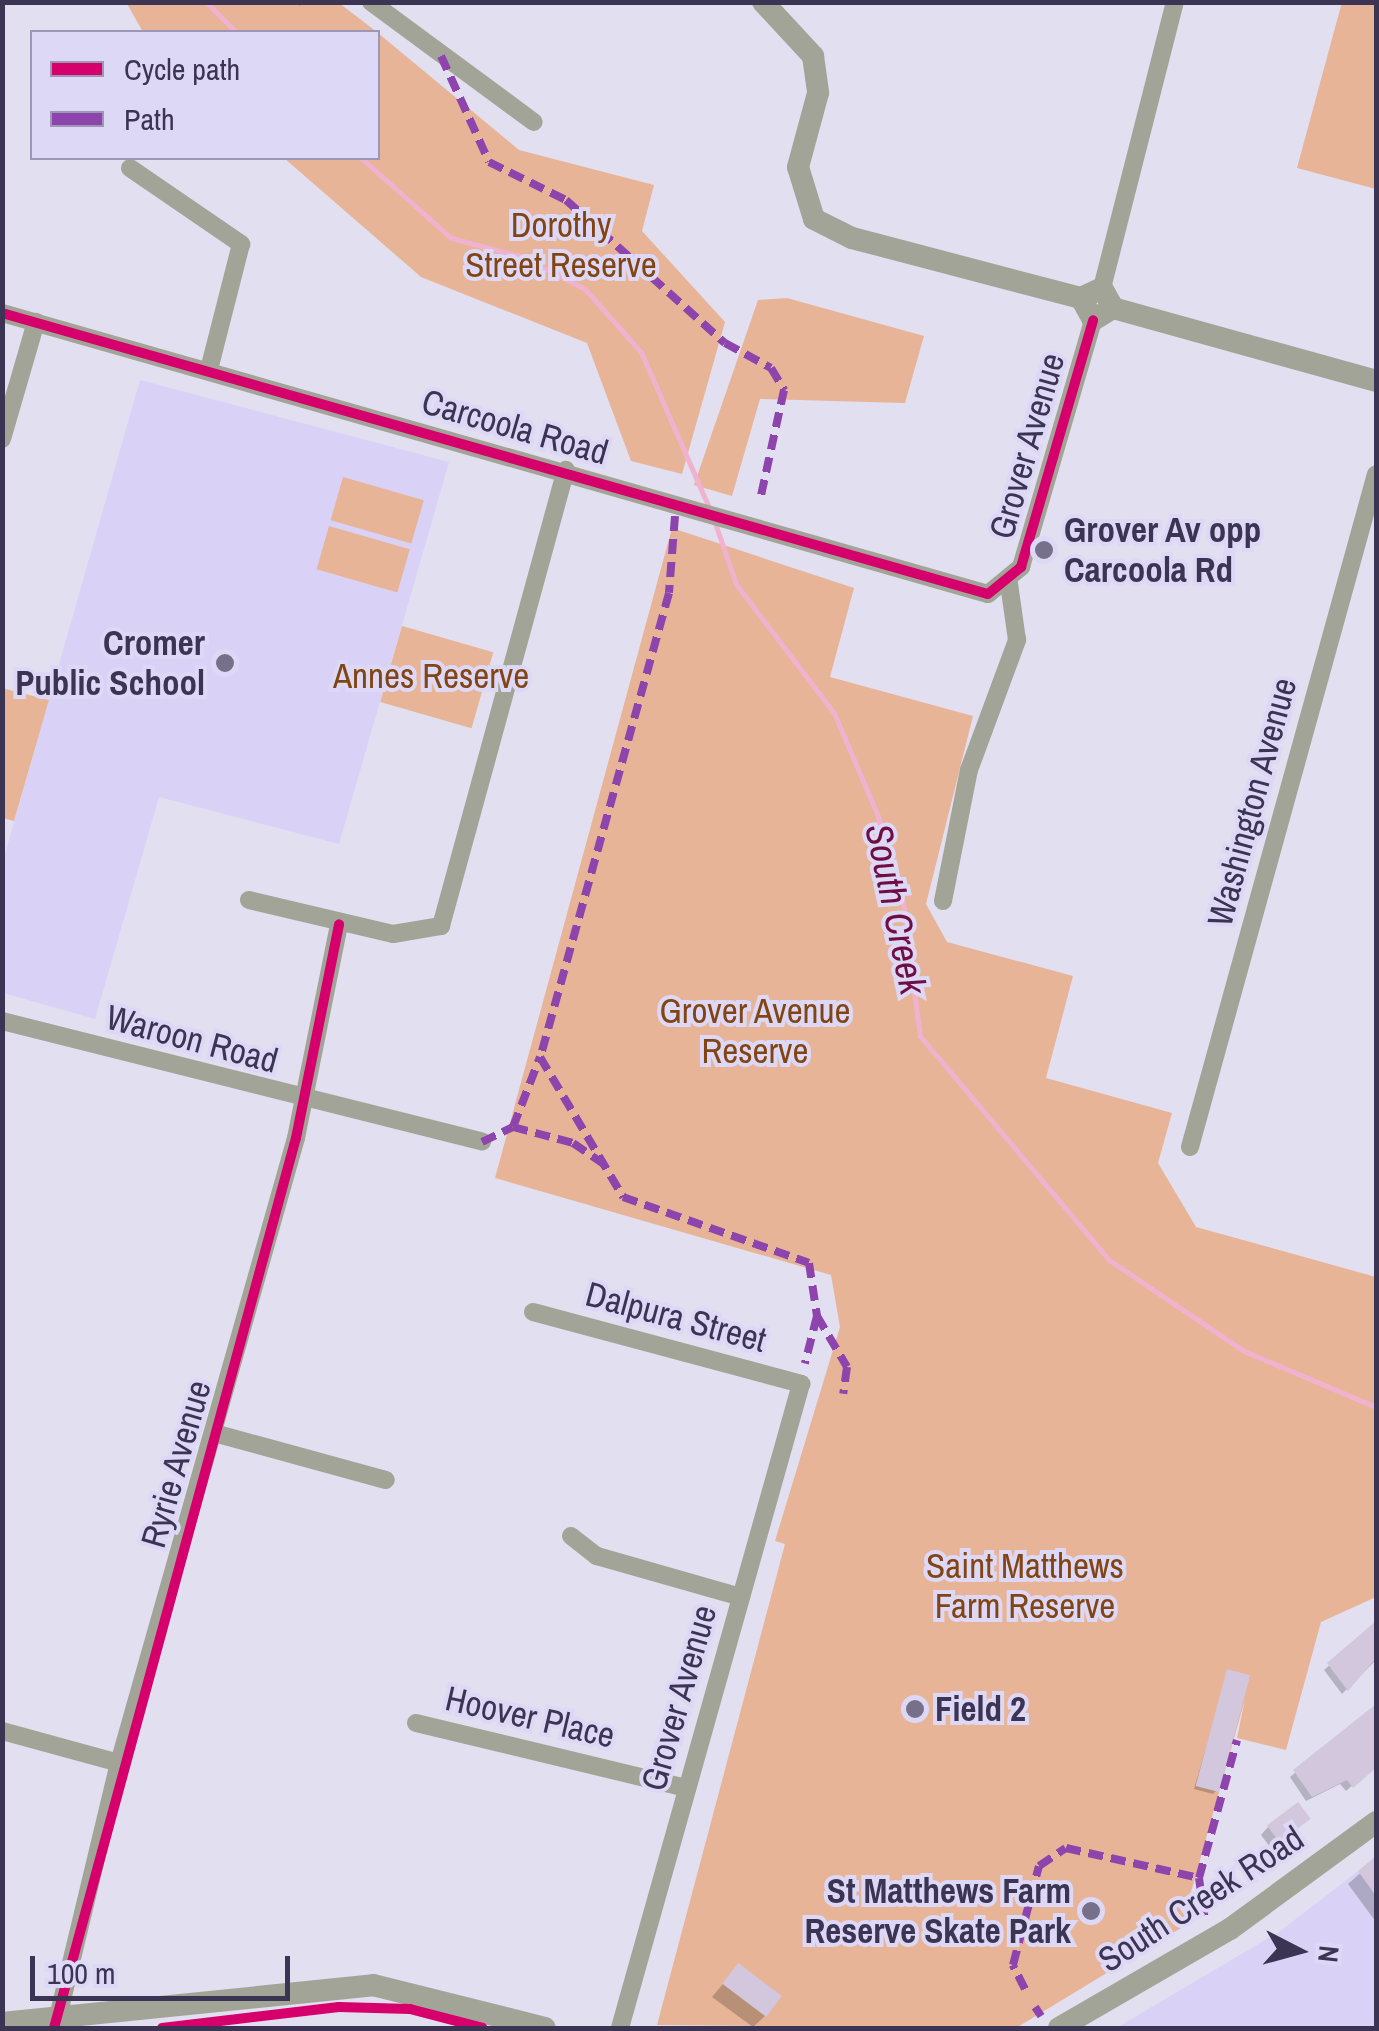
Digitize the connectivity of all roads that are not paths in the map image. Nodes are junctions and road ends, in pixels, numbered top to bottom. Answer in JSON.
{"nodes":[{"id":1,"x":370,"y":2,"type":"edge"},
{"id":2,"x":763,"y":2,"type":"edge"},
{"id":3,"x":1175,"y":2,"type":"edge"},
{"id":4,"x":534,"y":122,"type":"dead end"},
{"id":5,"x":130,"y":168,"type":"dead end"},
{"id":6,"x":1097,"y":303,"type":"junction"},
{"id":7,"x":2,"y":313,"type":"edge"},
{"id":8,"x":36,"y":322,"type":"junction"},
{"id":9,"x":209,"y":370,"type":"junction"},
{"id":10,"x":1376,"y":381,"type":"edge"},
{"id":11,"x":2,"y":439,"type":"edge"},
{"id":12,"x":566,"y":470,"type":"junction"},
{"id":13,"x":1376,"y":474,"type":"edge"},
{"id":14,"x":1009,"y":584,"type":"junction"},
{"id":15,"x":250,"y":900,"type":"dead end"},
{"id":16,"x":944,"y":900,"type":"dead end"},
{"id":17,"x":339,"y":924,"type":"junction"},
{"id":18,"x":2,"y":1020,"type":"edge"},
{"id":19,"x":300,"y":1103,"type":"junction"},
{"id":20,"x":482,"y":1142,"type":"dead end"},
{"id":21,"x":1190,"y":1147,"type":"dead end"},
{"id":22,"x":534,"y":1312,"type":"dead end"},
{"id":23,"x":801,"y":1384,"type":"joint"},
{"id":24,"x":214,"y":1434,"type":"junction"},
{"id":25,"x":386,"y":1480,"type":"dead end"},
{"id":26,"x":572,"y":1536,"type":"dead end"},
{"id":27,"x":741,"y":1597,"type":"junction"},
{"id":28,"x":416,"y":1724,"type":"dead end"},
{"id":29,"x":2,"y":1731,"type":"edge"},
{"id":30,"x":119,"y":1763,"type":"junction"},
{"id":31,"x":687,"y":1788,"type":"junction"},
{"id":32,"x":1376,"y":1822,"type":"edge"},
{"id":33,"x":58,"y":2017,"type":"junction"},
{"id":34,"x":2,"y":2024,"type":"edge"},
{"id":35,"x":545,"y":2028,"type":"edge"},
{"id":36,"x":620,"y":2028,"type":"edge"},
{"id":37,"x":1060,"y":2028,"type":"edge"}],
"edges":[{"from":1,"to":4,"type":"street"},
{"from":2,"to":6,"type":"street"},
{"from":3,"to":6,"type":"street","name":"Grover Avenue"},
{"from":5,"to":9,"type":"street"},
{"from":6,"to":10,"type":"street"},
{"from":6,"to":14,"type":"street","name":"Grover Avenue"},
{"from":7,"to":8,"type":"street","name":"Carcoola Road"},
{"from":8,"to":9,"type":"street","name":"Carcoola Road"},
{"from":8,"to":11,"type":"street"},
{"from":9,"to":12,"type":"street","name":"Carcoola Road"},
{"from":12,"to":14,"type":"street","name":"Carcoola Road"},
{"from":12,"to":17,"type":"street"},
{"from":13,"to":21,"type":"street","name":"Washington Avenue"},
{"from":14,"to":16,"type":"street","name":"Grover Avenue"},
{"from":15,"to":17,"type":"street"},
{"from":17,"to":19,"type":"street","name":"Ryrie Avenue"},
{"from":18,"to":19,"type":"street","name":"Waroon Road"},
{"from":19,"to":20,"type":"street","name":"Waroon Road"},
{"from":19,"to":24,"type":"street","name":"Ryrie Avenue"},
{"from":22,"to":23,"type":"street","name":"Dalpura Street"},
{"from":23,"to":27,"type":"street","name":"Grover Avenue"},
{"from":24,"to":25,"type":"street"},
{"from":24,"to":30,"type":"street","name":"Ryrie Avenue"},
{"from":26,"to":27,"type":"street"},
{"from":27,"to":31,"type":"street","name":"Grover Avenue"},
{"from":28,"to":31,"type":"street","name":"Hoover Place"},
{"from":29,"to":30,"type":"street"},
{"from":30,"to":33,"type":"street","name":"Ryrie Avenue"},
{"from":31,"to":36,"type":"street","name":"Grover Avenue"},
{"from":32,"to":37,"type":"street","name":"South Creek Road"},
{"from":33,"to":34,"type":"street"},
{"from":33,"to":35,"type":"street"}]}
